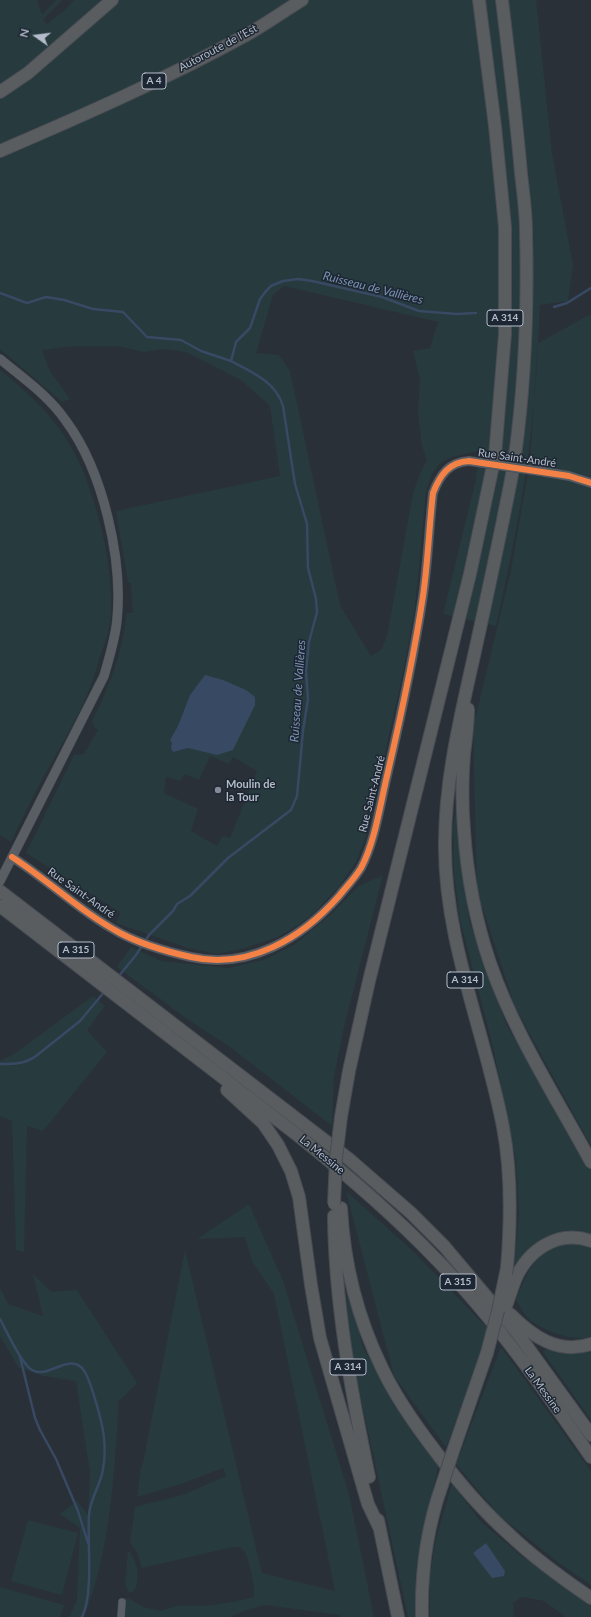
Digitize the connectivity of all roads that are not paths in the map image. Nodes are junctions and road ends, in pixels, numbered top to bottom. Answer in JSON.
{"nodes":[{"id":1,"x":112,"y":0,"type":"edge"},
{"id":2,"x":302,"y":0,"type":"edge"},
{"id":3,"x":479,"y":0,"type":"edge"},
{"id":4,"x":502,"y":0,"type":"edge"},
{"id":5,"x":0,"y":92,"type":"edge"},
{"id":6,"x":0,"y":151,"type":"edge"},
{"id":7,"x":0,"y":359,"type":"edge"},
{"id":8,"x":591,"y":483,"type":"edge"},
{"id":9,"x":466,"y":691,"type":"junction"},
{"id":10,"x":12,"y":857,"type":"junction"},
{"id":11,"x":0,"y":881,"type":"edge"},
{"id":12,"x":0,"y":891,"type":"edge"},
{"id":13,"x":0,"y":906,"type":"edge"},
{"id":14,"x":149,"y":1013,"type":"junction"},
{"id":15,"x":187,"y":1050,"type":"junction"},
{"id":16,"x":591,"y":1162,"type":"edge"},
{"id":17,"x":337,"y":1206,"type":"junction"},
{"id":18,"x":591,"y":1241,"type":"edge"},
{"id":19,"x":444,"y":1246,"type":"junction"},
{"id":20,"x":591,"y":1344,"type":"edge"},
{"id":21,"x":488,"y":1356,"type":"junction"},
{"id":22,"x":591,"y":1435,"type":"edge"},
{"id":23,"x":591,"y":1457,"type":"edge"},
{"id":24,"x":380,"y":1527,"type":"junction"},
{"id":25,"x":591,"y":1598,"type":"edge"},
{"id":26,"x":122,"y":1602,"type":"dead end"},
{"id":27,"x":121,"y":1617,"type":"edge"},
{"id":28,"x":398,"y":1617,"type":"edge"},
{"id":29,"x":422,"y":1617,"type":"edge"}],
"edges":[{"from":1,"to":5,"type":"highway"},
{"from":2,"to":6,"type":"highway","name":"Autoroute de l’Est","number":"A 4"},
{"from":3,"to":17,"type":"highway","number":"A 314","bridge":true},
{"from":4,"to":9,"type":"highway","number":"A 314"},
{"from":7,"to":10,"type":"street"},
{"from":8,"to":10,"type":"street","name":"Rue Saint-André","bridge":true},
{"from":9,"to":16,"type":"highway"},
{"from":9,"to":21,"type":"highway","number":"A 314","bridge":true},
{"from":10,"to":11,"type":"street"},
{"from":12,"to":14,"type":"highway","name":"La Messine","number":"A 315"},
{"from":13,"to":14,"type":"highway","name":"La Messine","number":"A 315"},
{"from":14,"to":15,"type":"highway","name":"La Messine","number":"A 315"},
{"from":14,"to":19,"type":"highway","name":"La Messine","number":"A 315"},
{"from":15,"to":23,"type":"highway","name":"La Messine","number":"A 315"},
{"from":15,"to":24,"type":"highway"},
{"from":17,"to":24,"type":"highway","number":"A 314"},
{"from":17,"to":25,"type":"highway"},
{"from":18,"to":21,"type":"highway","bridge":true},
{"from":19,"to":20,"type":"highway"},
{"from":19,"to":22,"type":"highway","name":"La Messine","number":"A 315"},
{"from":21,"to":29,"type":"highway","number":"A 314","bridge":true},
{"from":24,"to":28,"type":"highway","number":"A 314"},
{"from":26,"to":27,"type":"street"}]}
